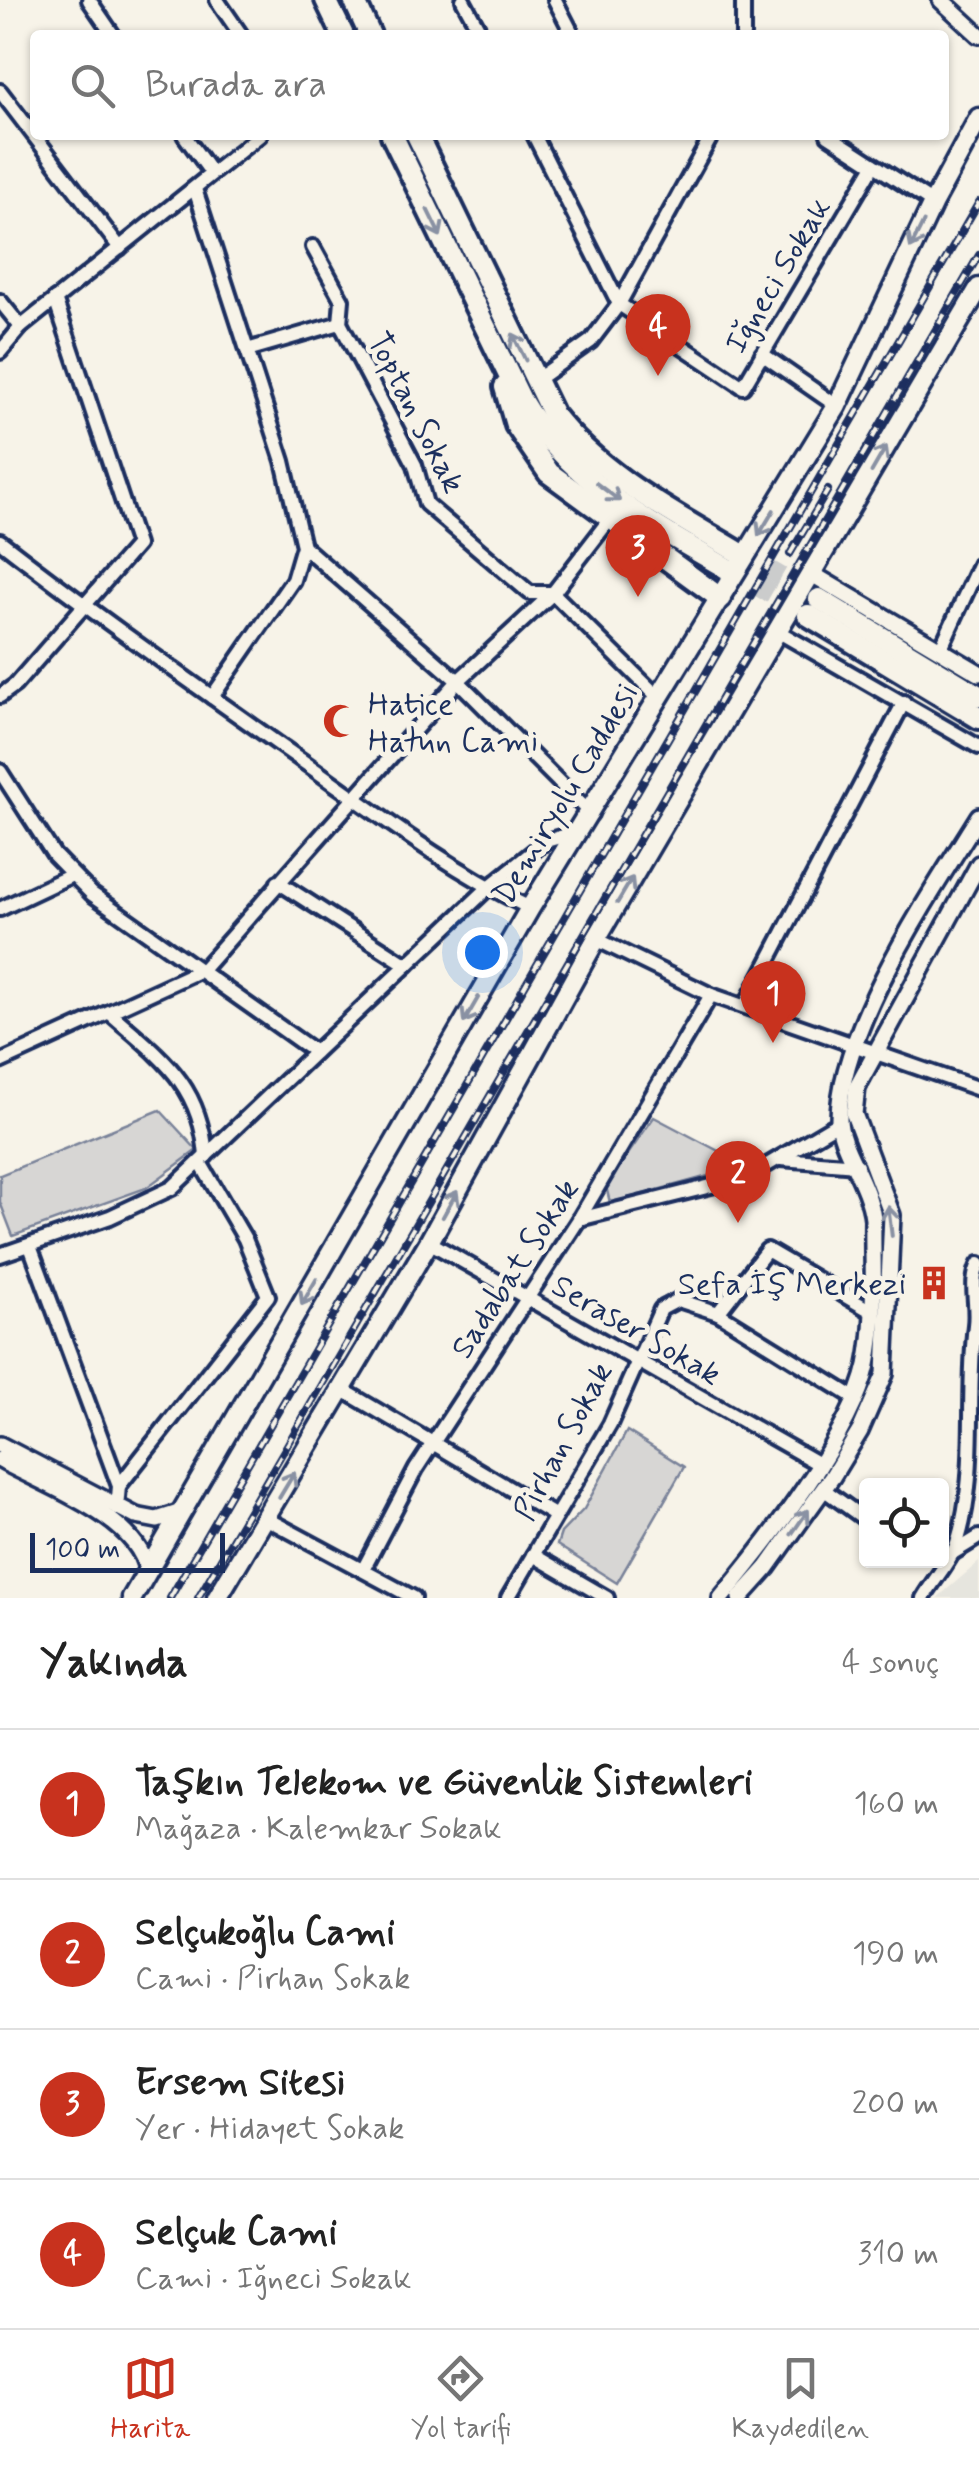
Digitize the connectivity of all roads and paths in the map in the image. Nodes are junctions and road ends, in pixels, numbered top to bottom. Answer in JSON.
{"nodes":[{"id":1,"x":89,"y":0,"type":"edge"},
{"id":2,"x":217,"y":0,"type":"edge"},
{"id":3,"x":326,"y":0,"type":"edge"},
{"id":4,"x":354,"y":0,"type":"edge"},
{"id":5,"x":464,"y":0,"type":"edge"},
{"id":6,"x":555,"y":0,"type":"edge"},
{"id":7,"x":743,"y":0,"type":"edge"},
{"id":8,"x":941,"y":0,"type":"edge"},
{"id":9,"x":110,"y":30,"type":"edge"},
{"id":10,"x":238,"y":30,"type":"edge"},
{"id":11,"x":341,"y":30,"type":"edge"},
{"id":12,"x":368,"y":30,"type":"edge"},
{"id":13,"x":479,"y":30,"type":"edge"},
{"id":14,"x":570,"y":30,"type":"edge"},
{"id":15,"x":742,"y":30,"type":"edge"},
{"id":16,"x":979,"y":36,"type":"edge"},
{"id":17,"x":0,"y":92,"type":"edge"},
{"id":18,"x":979,"y":118,"type":"edge"},
{"id":19,"x":30,"y":131,"type":"edge"},
{"id":20,"x":37,"y":140,"type":"edge"},
{"id":21,"x":188,"y":140,"type":"edge"},
{"id":22,"x":253,"y":140,"type":"edge"},
{"id":23,"x":394,"y":140,"type":"edge"},
{"id":24,"x":425,"y":140,"type":"edge"},
{"id":25,"x":537,"y":140,"type":"edge"},
{"id":26,"x":709,"y":140,"type":"edge"},
{"id":27,"x":836,"y":140,"type":"edge"},
{"id":28,"x":874,"y":165,"type":"junction"},
{"id":29,"x":210,"y":171,"type":"junction"},
{"id":30,"x":195,"y":189,"type":"junction"},
{"id":31,"x":933,"y":203,"type":"junction"},
{"id":32,"x":120,"y":248,"type":"junction"},
{"id":33,"x":313,"y":248,"type":"dead end"},
{"id":34,"x":979,"y":288,"type":"edge"},
{"id":35,"x":55,"y":299,"type":"junction"},
{"id":36,"x":0,"y":301,"type":"edge"},
{"id":37,"x":619,"y":304,"type":"junction"},
{"id":38,"x":340,"y":323,"type":"junction"},
{"id":39,"x":21,"y":327,"type":"junction"},
{"id":40,"x":247,"y":350,"type":"junction"},
{"id":41,"x":0,"y":352,"type":"edge"},
{"id":42,"x":762,"y":354,"type":"junction"},
{"id":43,"x":498,"y":355,"type":"junction"},
{"id":44,"x":536,"y":381,"type":"junction"},
{"id":45,"x":837,"y":406,"type":"junction"},
{"id":46,"x":610,"y":519,"type":"junction"},
{"id":47,"x":0,"y":540,"type":"edge"},
{"id":48,"x":304,"y":546,"type":"junction"},
{"id":49,"x":979,"y":565,"type":"edge"},
{"id":50,"x":812,"y":574,"type":"junction"},
{"id":51,"x":558,"y":598,"type":"junction"},
{"id":52,"x":720,"y":598,"type":"junction"},
{"id":53,"x":86,"y":608,"type":"junction"},
{"id":54,"x":779,"y":632,"type":"junction"},
{"id":55,"x":940,"y":650,"type":"junction"},
{"id":56,"x":979,"y":673,"type":"edge"},
{"id":57,"x":458,"y":681,"type":"junction"},
{"id":58,"x":0,"y":696,"type":"edge"},
{"id":59,"x":657,"y":696,"type":"junction"},
{"id":60,"x":979,"y":696,"type":"edge"},
{"id":61,"x":212,"y":697,"type":"junction"},
{"id":62,"x":904,"y":702,"type":"junction"},
{"id":63,"x":979,"y":718,"type":"edge"},
{"id":64,"x":979,"y":746,"type":"edge"},
{"id":65,"x":0,"y":771,"type":"edge"},
{"id":66,"x":352,"y":796,"type":"junction"},
{"id":67,"x":979,"y":816,"type":"edge"},
{"id":68,"x":586,"y":822,"type":"junction"},
{"id":69,"x":979,"y":864,"type":"edge"},
{"id":70,"x":72,"y":875,"type":"junction"},
{"id":71,"x":278,"y":882,"type":"junction"},
{"id":72,"x":488,"y":888,"type":"junction"},
{"id":73,"x":530,"y":908,"type":"junction"},
{"id":74,"x":0,"y":909,"type":"edge"},
{"id":75,"x":596,"y":939,"type":"junction"},
{"id":76,"x":406,"y":966,"type":"junction"},
{"id":77,"x":203,"y":969,"type":"junction"},
{"id":78,"x":712,"y":995,"type":"junction"},
{"id":79,"x":746,"y":1006,"type":"junction"},
{"id":80,"x":110,"y":1012,"type":"junction"},
{"id":81,"x":854,"y":1042,"type":"junction"},
{"id":82,"x":875,"y":1049,"type":"junction"},
{"id":83,"x":315,"y":1052,"type":"junction"},
{"id":84,"x":0,"y":1062,"type":"edge"},
{"id":85,"x":979,"y":1088,"type":"edge"},
{"id":86,"x":838,"y":1123,"type":"junction"},
{"id":87,"x":778,"y":1159,"type":"junction"},
{"id":88,"x":203,"y":1160,"type":"junction"},
{"id":89,"x":858,"y":1165,"type":"junction"},
{"id":90,"x":579,"y":1219,"type":"junction"},
{"id":91,"x":429,"y":1242,"type":"junction"},
{"id":92,"x":30,"y":1246,"type":"junction"},
{"id":93,"x":0,"y":1255,"type":"edge"},
{"id":94,"x":979,"y":1264,"type":"edge"},
{"id":95,"x":528,"y":1298,"type":"junction"},
{"id":96,"x":871,"y":1312,"type":"junction"},
{"id":97,"x":718,"y":1313,"type":"junction"},
{"id":98,"x":977,"y":1321,"type":"edge"},
{"id":99,"x":636,"y":1360,"type":"junction"},
{"id":100,"x":343,"y":1390,"type":"junction"},
{"id":101,"x":854,"y":1398,"type":"junction"},
{"id":102,"x":433,"y":1443,"type":"junction"},
{"id":103,"x":0,"y":1445,"type":"edge"},
{"id":104,"x":0,"y":1460,"type":"edge"},
{"id":105,"x":818,"y":1463,"type":"junction"},
{"id":106,"x":969,"y":1475,"type":"junction"},
{"id":107,"x":119,"y":1486,"type":"junction"},
{"id":108,"x":823,"y":1489,"type":"junction"},
{"id":109,"x":979,"y":1492,"type":"edge"},
{"id":110,"x":118,"y":1509,"type":"junction"},
{"id":111,"x":182,"y":1512,"type":"junction"},
{"id":112,"x":859,"y":1515,"type":"edge"},
{"id":113,"x":556,"y":1516,"type":"junction"},
{"id":114,"x":267,"y":1519,"type":"junction"},
{"id":115,"x":979,"y":1537,"type":"edge"},
{"id":116,"x":951,"y":1554,"type":"joint"},
{"id":117,"x":533,"y":1555,"type":"junction"},
{"id":118,"x":939,"y":1568,"type":"edge"},
{"id":119,"x":363,"y":1570,"type":"junction"},
{"id":120,"x":148,"y":1571,"type":"junction"},
{"id":121,"x":132,"y":1598,"type":"edge"},
{"id":122,"x":217,"y":1598,"type":"edge"},
{"id":123,"x":414,"y":1598,"type":"edge"},
{"id":124,"x":508,"y":1598,"type":"edge"},
{"id":125,"x":607,"y":1598,"type":"edge"},
{"id":126,"x":721,"y":1598,"type":"edge"},
{"id":127,"x":740,"y":1598,"type":"edge"},
{"id":128,"x":923,"y":1598,"type":"edge"}],
"edges":[{"from":1,"to":9,"type":"street"},
{"from":2,"to":10,"type":"street"},
{"from":3,"to":11,"type":"main road"},
{"from":4,"to":12,"type":"main road"},
{"from":5,"to":13,"type":"street"},
{"from":6,"to":14,"type":"street"},
{"from":7,"to":15,"type":"street"},
{"from":8,"to":16,"type":"street"},
{"from":17,"to":19,"type":"street"},
{"from":18,"to":31,"type":"main road","name":"Demiryolu Caddesi"},
{"from":20,"to":32,"type":"street"},
{"from":21,"to":29,"type":"street"},
{"from":22,"to":29,"type":"street"},
{"from":23,"to":43,"type":"main road","one_way":true},
{"from":44,"to":24,"type":"main road","one_way":true},
{"from":25,"to":37,"type":"street"},
{"from":26,"to":37,"type":"street"},
{"from":27,"to":28,"type":"street"},
{"from":28,"to":31,"type":"street"},
{"from":28,"to":42,"type":"street","name":"Iğneci Sokak"},
{"from":29,"to":30,"type":"street"},
{"from":30,"to":32,"type":"street"},
{"from":30,"to":40,"type":"street"},
{"from":31,"to":45,"type":"main road","name":"Demiryolu Caddesi","one_way":true},
{"from":32,"to":35,"type":"street"},
{"from":33,"to":38,"type":"street","name":"Toptan Sokak"},
{"from":50,"to":34,"type":"main road","one_way":true},
{"from":35,"to":39,"type":"street"},
{"from":35,"to":53,"type":"street"},
{"from":36,"to":39,"type":"street"},
{"from":37,"to":42,"type":"street","name":"Iğneci Sokak"},
{"from":37,"to":44,"type":"street"},
{"from":38,"to":40,"type":"street"},
{"from":38,"to":51,"type":"street","name":"Toptan Sokak"},
{"from":39,"to":41,"type":"street"},
{"from":40,"to":48,"type":"street"},
{"from":42,"to":45,"type":"street"},
{"from":43,"to":44,"type":"main road","one_way":true},
{"from":43,"to":46,"type":"main road"},
{"from":45,"to":52,"type":"main road","name":"Demiryolu Caddesi","one_way":true},
{"from":46,"to":51,"type":"street"},
{"from":46,"to":52,"type":"main road"},
{"from":47,"to":53,"type":"street"},
{"from":48,"to":57,"type":"street"},
{"from":48,"to":61,"type":"street"},
{"from":49,"to":55,"type":"street"},
{"from":50,"to":54,"type":"main road"},
{"from":50,"to":55,"type":"street"},
{"from":51,"to":57,"type":"street"},
{"from":51,"to":59,"type":"street"},
{"from":52,"to":59,"type":"main road","name":"Demiryolu Caddesi"},
{"from":53,"to":58,"type":"street"},
{"from":53,"to":61,"type":"street"},
{"from":54,"to":62,"type":"street"},
{"from":75,"to":54,"type":"main road","one_way":true},
{"from":55,"to":56,"type":"street"},
{"from":57,"to":66,"type":"street"},
{"from":57,"to":68,"type":"street"},
{"from":59,"to":68,"type":"main road","name":"Demiryolu Caddesi"},
{"from":60,"to":63,"type":"main road"},
{"from":61,"to":66,"type":"street"},
{"from":62,"to":64,"type":"street"},
{"from":62,"to":79,"type":"street"},
{"from":65,"to":70,"type":"street"},
{"from":66,"to":71,"type":"street"},
{"from":66,"to":72,"type":"street"},
{"from":67,"to":81,"type":"street"},
{"from":68,"to":72,"type":"street"},
{"from":68,"to":73,"type":"main road","name":"Demiryolu Caddesi"},
{"from":69,"to":82,"type":"street"},
{"from":70,"to":74,"type":"street"},
{"from":70,"to":77,"type":"street"},
{"from":71,"to":76,"type":"street"},
{"from":71,"to":77,"type":"street"},
{"from":72,"to":73,"type":"street"},
{"from":72,"to":76,"type":"street"},
{"from":73,"to":111,"type":"main road","name":"Demiryolu Caddesi","one_way":true},
{"from":75,"to":78,"type":"street"},
{"from":91,"to":75,"type":"main road","one_way":true},
{"from":76,"to":83,"type":"street"},
{"from":77,"to":80,"type":"street"},
{"from":77,"to":83,"type":"street"},
{"from":78,"to":79,"type":"street"},
{"from":78,"to":90,"type":"street","name":"Sadabat Sokak"},
{"from":79,"to":81,"type":"street"},
{"from":80,"to":84,"type":"street"},
{"from":80,"to":88,"type":"street"},
{"from":81,"to":82,"type":"street"},
{"from":81,"to":86,"type":"street"},
{"from":82,"to":85,"type":"street"},
{"from":108,"to":82,"type":"street","one_way":true},
{"from":83,"to":88,"type":"street"},
{"from":86,"to":87,"type":"street"},
{"from":86,"to":89,"type":"street"},
{"from":87,"to":89,"type":"street"},
{"from":87,"to":90,"type":"street"},
{"from":88,"to":92,"type":"street"},
{"from":88,"to":107,"type":"street"},
{"from":89,"to":96,"type":"street"},
{"from":90,"to":95,"type":"street","name":"Sadabat Sokak"},
{"from":91,"to":95,"type":"street","name":"Seraser Sokak"},
{"from":91,"to":100,"type":"main road"},
{"from":92,"to":93,"type":"street"},
{"from":92,"to":107,"type":"street"},
{"from":94,"to":98,"type":"street"},
{"from":95,"to":99,"type":"street","name":"Seraser Sokak"},
{"from":95,"to":102,"type":"street","name":"Sadabat Sokak"},
{"from":96,"to":97,"type":"street"},
{"from":96,"to":101,"type":"street"},
{"from":97,"to":99,"type":"street","name":"Pirhan Sokak"},
{"from":97,"to":101,"type":"street"},
{"from":98,"to":106,"type":"street"},
{"from":99,"to":105,"type":"street","name":"Seraser Sokak"},
{"from":99,"to":113,"type":"street","name":"Pirhan Sokak"},
{"from":100,"to":102,"type":"street"},
{"from":114,"to":100,"type":"main road","one_way":true},
{"from":101,"to":105,"type":"street"},
{"from":102,"to":113,"type":"street"},
{"from":102,"to":119,"type":"street","name":"Sadabat Sokak"},
{"from":103,"to":110,"type":"street"},
{"from":104,"to":120,"type":"street"},
{"from":105,"to":126,"type":"street"},
{"from":106,"to":109,"type":"street"},
{"from":106,"to":116,"type":"street"},
{"from":107,"to":110,"type":"street"},
{"from":108,"to":112,"type":"street"},
{"from":127,"to":108,"type":"street","one_way":true},
{"from":110,"to":111,"type":"street"},
{"from":111,"to":120,"type":"main road","name":"Demiryolu Caddesi"},
{"from":113,"to":117,"type":"street","name":"Pirhan Sokak"},
{"from":114,"to":119,"type":"street"},
{"from":114,"to":122,"type":"main road"},
{"from":115,"to":116,"type":"street"},
{"from":117,"to":124,"type":"street","name":"Pirhan Sokak"},
{"from":117,"to":125,"type":"street"},
{"from":118,"to":128,"type":"street"},
{"from":119,"to":123,"type":"street"},
{"from":120,"to":121,"type":"main road","name":"Demiryolu Caddesi"}]}
